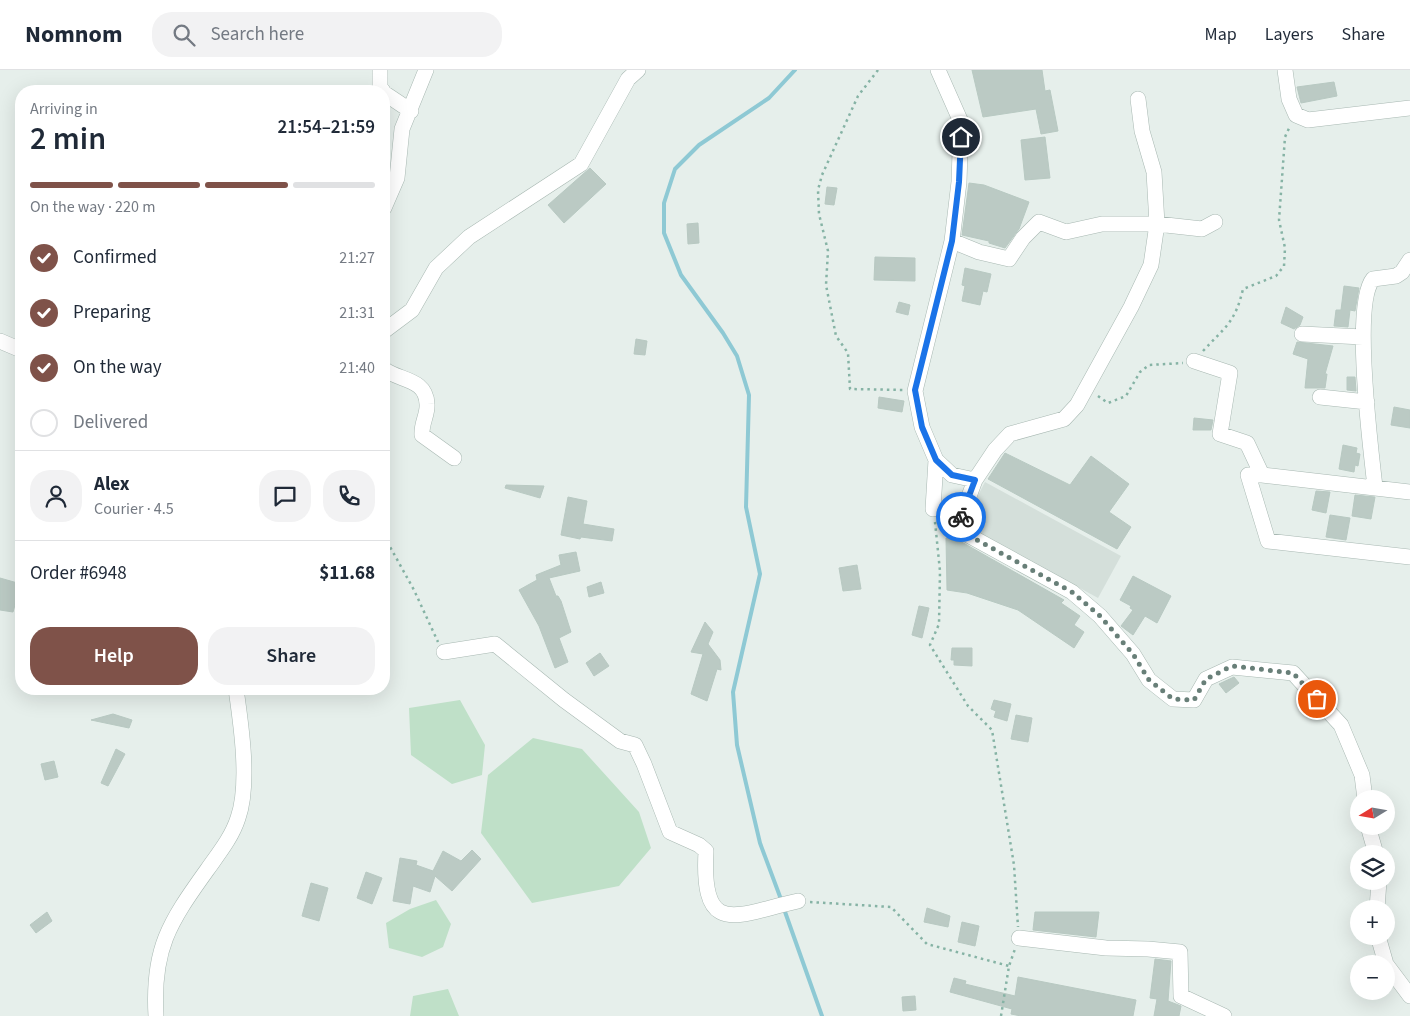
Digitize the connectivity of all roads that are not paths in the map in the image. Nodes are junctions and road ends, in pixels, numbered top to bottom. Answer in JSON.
{"nodes":[{"id":1,"x":380,"y":70,"type":"edge"},
{"id":2,"x":426,"y":70,"type":"edge"},
{"id":3,"x":638,"y":70,"type":"edge"},
{"id":4,"x":938,"y":70,"type":"edge"},
{"id":5,"x":1285,"y":70,"type":"edge"},
{"id":6,"x":380,"y":85,"type":"edge"},
{"id":7,"x":390,"y":97,"type":"edge"},
{"id":8,"x":1138,"y":98,"type":"dead end"},
{"id":9,"x":1410,"y":108,"type":"edge"},
{"id":10,"x":411,"y":111,"type":"junction"},
{"id":11,"x":390,"y":194,"type":"edge"},
{"id":12,"x":1215,"y":222,"type":"dead end"},
{"id":13,"x":1157,"y":224,"type":"junction"},
{"id":14,"x":952,"y":241,"type":"junction"},
{"id":15,"x":1410,"y":260,"type":"edge"},
{"id":16,"x":390,"y":326,"type":"edge"},
{"id":17,"x":1302,"y":334,"type":"dead end"},
{"id":18,"x":1363,"y":337,"type":"junction"},
{"id":19,"x":0,"y":341,"type":"edge"},
{"id":20,"x":15,"y":347,"type":"edge"},
{"id":21,"x":1194,"y":361,"type":"road end"},
{"id":22,"x":390,"y":374,"type":"edge"},
{"id":23,"x":1320,"y":397,"type":"dead end"},
{"id":24,"x":1367,"y":402,"type":"junction"},
{"id":25,"x":454,"y":458,"type":"dead end"},
{"id":26,"x":936,"y":460,"type":"junction"},
{"id":27,"x":1262,"y":475,"type":"junction"},
{"id":28,"x":975,"y":480,"type":"junction"},
{"id":29,"x":1375,"y":487,"type":"junction"},
{"id":30,"x":1410,"y":492,"type":"edge"},
{"id":31,"x":933,"y":509,"type":"road end"},
{"id":32,"x":1410,"y":557,"type":"edge"},
{"id":33,"x":444,"y":652,"type":"road end"},
{"id":34,"x":237,"y":695,"type":"edge"},
{"id":35,"x":1364,"y":790,"type":"edge"},
{"id":36,"x":798,"y":901,"type":"road end"},
{"id":37,"x":1019,"y":938,"type":"road end"},
{"id":38,"x":1395,"y":976,"type":"edge"},
{"id":39,"x":1410,"y":996,"type":"edge"},
{"id":40,"x":156,"y":1016,"type":"edge"},
{"id":41,"x":1224,"y":1016,"type":"edge"}],
"edges":[{"from":1,"to":6,"type":"street"},
{"from":2,"to":10,"type":"street"},
{"from":3,"to":16,"type":"street"},
{"from":4,"to":14,"type":"street"},
{"from":5,"to":9,"type":"street"},
{"from":7,"to":10,"type":"street"},
{"from":8,"to":13,"type":"street"},
{"from":10,"to":11,"type":"street"},
{"from":12,"to":13,"type":"street"},
{"from":13,"to":14,"type":"street"},
{"from":13,"to":28,"type":"street"},
{"from":14,"to":26,"type":"street"},
{"from":15,"to":18,"type":"street"},
{"from":17,"to":18,"type":"street"},
{"from":18,"to":24,"type":"street"},
{"from":19,"to":20,"type":"street"},
{"from":21,"to":27,"type":"street"},
{"from":22,"to":25,"type":"street"},
{"from":23,"to":24,"type":"street"},
{"from":24,"to":29,"type":"street"},
{"from":26,"to":28,"type":"street"},
{"from":26,"to":31,"type":"street"},
{"from":27,"to":29,"type":"street"},
{"from":27,"to":32,"type":"street"},
{"from":28,"to":35,"type":"street"},
{"from":29,"to":30,"type":"street"},
{"from":33,"to":36,"type":"street"},
{"from":34,"to":40,"type":"street"},
{"from":37,"to":41,"type":"street"},
{"from":38,"to":39,"type":"street"}]}
